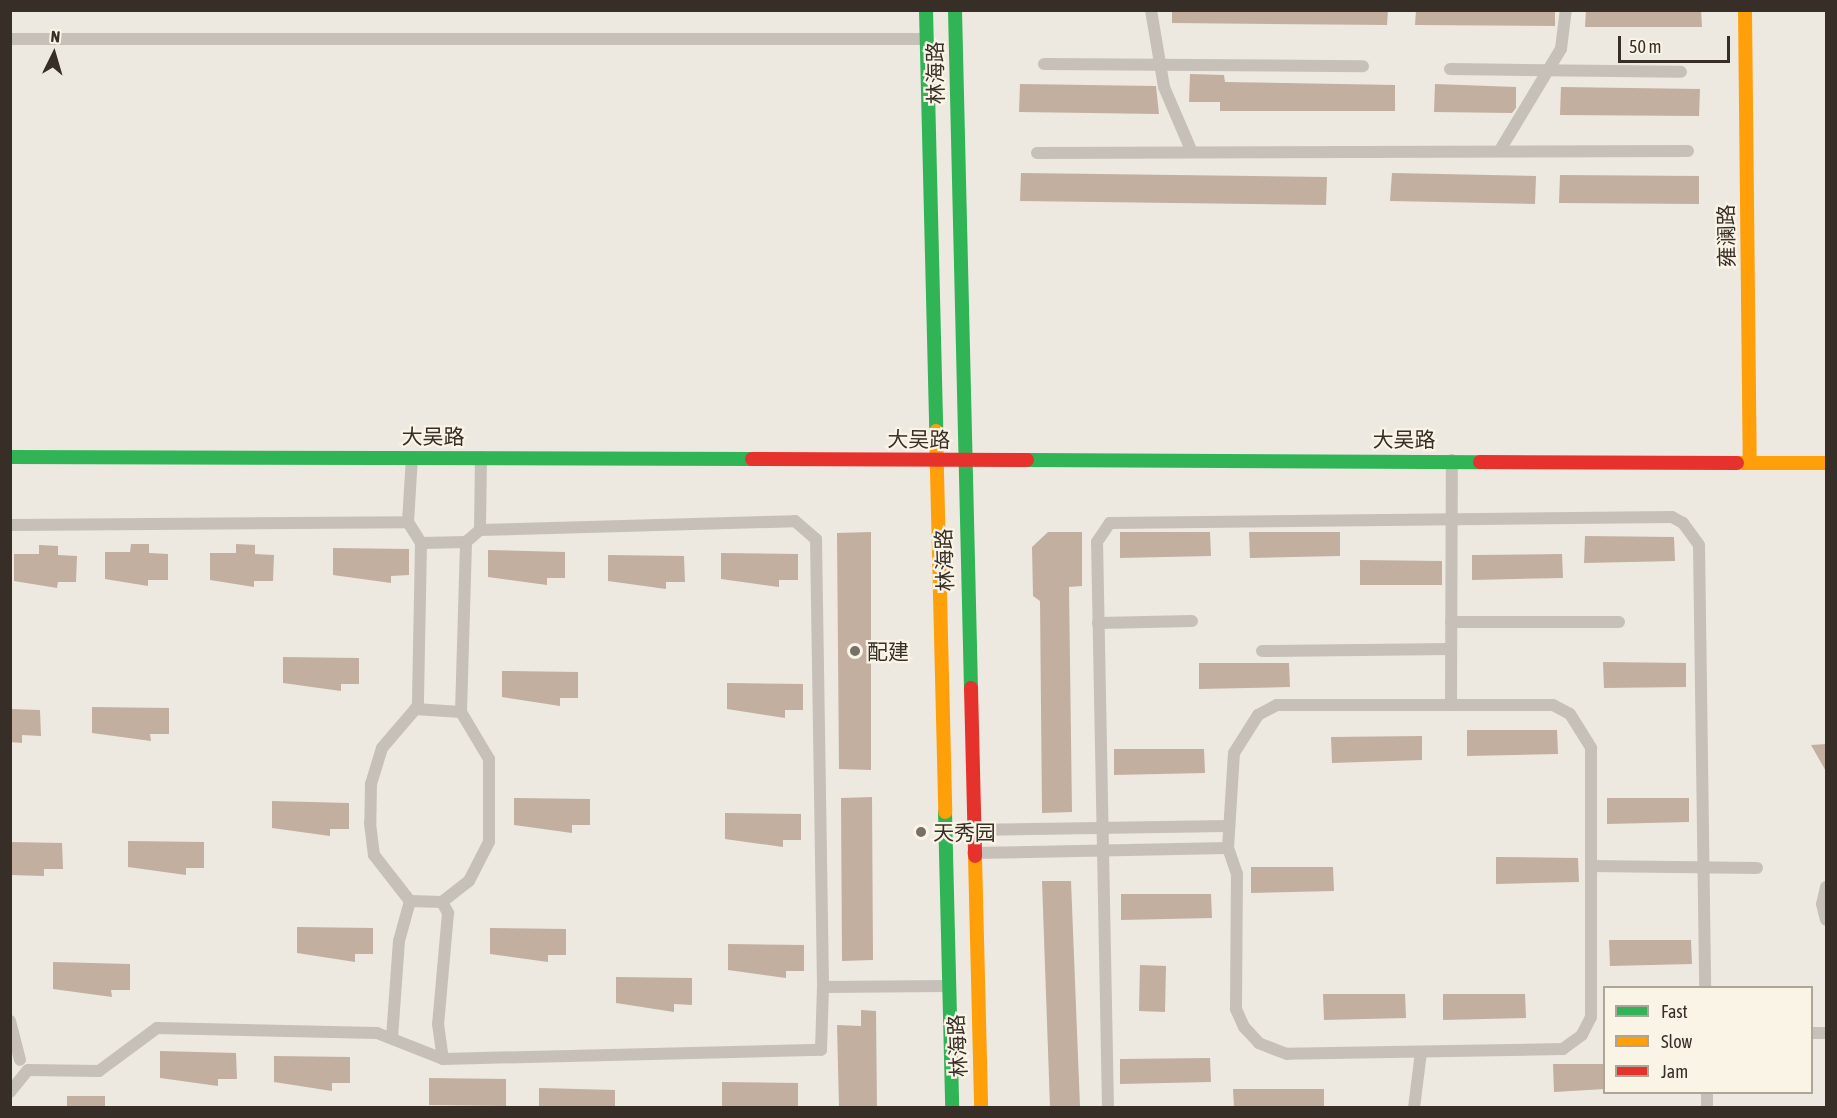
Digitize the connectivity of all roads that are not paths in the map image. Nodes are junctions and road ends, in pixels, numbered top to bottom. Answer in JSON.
{"nodes":[{"id":1,"x":926,"y":10,"type":"edge"},
{"id":2,"x":955,"y":10,"type":"edge"},
{"id":3,"x":1151,"y":10,"type":"edge"},
{"id":4,"x":1566,"y":10,"type":"edge"},
{"id":5,"x":1745,"y":10,"type":"edge"},
{"id":6,"x":10,"y":39,"type":"edge"},
{"id":7,"x":927,"y":39,"type":"junction"},
{"id":8,"x":1044,"y":64,"type":"dead end"},
{"id":9,"x":1159,"y":64,"type":"junction"},
{"id":10,"x":1363,"y":66,"type":"dead end"},
{"id":11,"x":1450,"y":69,"type":"dead end"},
{"id":12,"x":1549,"y":70,"type":"junction"},
{"id":13,"x":1681,"y":72,"type":"dead end"},
{"id":14,"x":1191,"y":150,"type":"junction"},
{"id":15,"x":1500,"y":150,"type":"junction"},
{"id":16,"x":1688,"y":151,"type":"dead end"},
{"id":17,"x":1037,"y":153,"type":"dead end"},
{"id":18,"x":10,"y":457,"type":"edge"},
{"id":19,"x":412,"y":457,"type":"junction"},
{"id":20,"x":482,"y":458,"type":"junction"},
{"id":21,"x":934,"y":459,"type":"junction"},
{"id":22,"x":962,"y":460,"type":"junction"},
{"id":23,"x":1452,"y":460,"type":"junction"},
{"id":24,"x":1750,"y":461,"type":"junction"},
{"id":25,"x":1827,"y":463,"type":"edge"},
{"id":26,"x":1452,"y":519,"type":"junction"},
{"id":27,"x":408,"y":522,"type":"junction"},
{"id":28,"x":10,"y":525,"type":"edge"},
{"id":29,"x":480,"y":530,"type":"junction"},
{"id":30,"x":466,"y":542,"type":"junction"},
{"id":31,"x":421,"y":543,"type":"junction"},
{"id":32,"x":1192,"y":621,"type":"dead end"},
{"id":33,"x":1451,"y":622,"type":"junction"},
{"id":34,"x":1619,"y":622,"type":"dead end"},
{"id":35,"x":1098,"y":623,"type":"junction"},
{"id":36,"x":1451,"y":649,"type":"junction"},
{"id":37,"x":1262,"y":651,"type":"dead end"},
{"id":38,"x":1451,"y":705,"type":"junction"},
{"id":39,"x":415,"y":710,"type":"junction"},
{"id":40,"x":461,"y":712,"type":"junction"},
{"id":41,"x":1227,"y":826,"type":"junction"},
{"id":42,"x":1100,"y":829,"type":"junction"},
{"id":43,"x":972,"y":830,"type":"junction"},
{"id":44,"x":1228,"y":849,"type":"junction"},
{"id":45,"x":1101,"y":851,"type":"junction"},
{"id":46,"x":973,"y":853,"type":"junction"},
{"id":47,"x":1591,"y":866,"type":"junction"},
{"id":48,"x":1704,"y":868,"type":"junction"},
{"id":49,"x":1757,"y":868,"type":"dead end"},
{"id":50,"x":1827,"y":887,"type":"edge"},
{"id":51,"x":410,"y":901,"type":"junction"},
{"id":52,"x":442,"y":902,"type":"junction"},
{"id":53,"x":1827,"y":920,"type":"edge"},
{"id":54,"x":947,"y":986,"type":"junction"},
{"id":55,"x":1706,"y":986,"type":"edge"},
{"id":56,"x":823,"y":987,"type":"junction"},
{"id":57,"x":10,"y":1021,"type":"edge"},
{"id":58,"x":392,"y":1038,"type":"junction"},
{"id":59,"x":1421,"y":1052,"type":"junction"},
{"id":60,"x":443,"y":1059,"type":"junction"},
{"id":61,"x":20,"y":1060,"type":"dead end"},
{"id":62,"x":10,"y":1092,"type":"edge"},
{"id":63,"x":952,"y":1107,"type":"edge"},
{"id":64,"x":981,"y":1107,"type":"edge"},
{"id":65,"x":1108,"y":1107,"type":"edge"},
{"id":66,"x":1414,"y":1107,"type":"edge"}],
"edges":[{"from":1,"to":7,"type":"street","name":"林海路"},
{"from":2,"to":22,"type":"street","name":"林海路"},
{"from":3,"to":9,"type":"street"},
{"from":4,"to":12,"type":"street"},
{"from":5,"to":24,"type":"street","name":"雍澜路"},
{"from":6,"to":7,"type":"street"},
{"from":7,"to":21,"type":"street","name":"林海路"},
{"from":8,"to":9,"type":"street"},
{"from":9,"to":10,"type":"street"},
{"from":9,"to":14,"type":"street"},
{"from":11,"to":12,"type":"street"},
{"from":12,"to":13,"type":"street"},
{"from":12,"to":15,"type":"street"},
{"from":14,"to":15,"type":"street"},
{"from":14,"to":17,"type":"street"},
{"from":15,"to":16,"type":"street"},
{"from":18,"to":19,"type":"street","name":"大吴路"},
{"from":19,"to":20,"type":"street","name":"大吴路"},
{"from":19,"to":27,"type":"street"},
{"from":20,"to":21,"type":"street","name":"大吴路"},
{"from":20,"to":29,"type":"street"},
{"from":21,"to":22,"type":"street","name":"大吴路"},
{"from":21,"to":54,"type":"street","name":"林海路"},
{"from":22,"to":23,"type":"street","name":"大吴路"},
{"from":22,"to":43,"type":"street","name":"林海路"},
{"from":23,"to":24,"type":"street","name":"大吴路"},
{"from":23,"to":26,"type":"street"},
{"from":24,"to":25,"type":"street","name":"大吴路"},
{"from":26,"to":33,"type":"street"},
{"from":26,"to":35,"type":"street"},
{"from":26,"to":48,"type":"street"},
{"from":27,"to":28,"type":"street"},
{"from":27,"to":31,"type":"street"},
{"from":29,"to":30,"type":"street"},
{"from":29,"to":56,"type":"street"},
{"from":30,"to":31,"type":"street"},
{"from":30,"to":40,"type":"street"},
{"from":31,"to":39,"type":"street"},
{"from":32,"to":35,"type":"street"},
{"from":33,"to":34,"type":"street"},
{"from":33,"to":36,"type":"street"},
{"from":35,"to":42,"type":"street"},
{"from":36,"to":37,"type":"street"},
{"from":36,"to":38,"type":"street"},
{"from":38,"to":41,"type":"street"},
{"from":38,"to":47,"type":"street"},
{"from":39,"to":40,"type":"street"},
{"from":39,"to":51,"type":"street"},
{"from":40,"to":52,"type":"street"},
{"from":41,"to":42,"type":"street"},
{"from":41,"to":44,"type":"street"},
{"from":42,"to":43,"type":"street"},
{"from":42,"to":45,"type":"street"},
{"from":43,"to":46,"type":"street","name":"林海路"},
{"from":44,"to":45,"type":"street"},
{"from":44,"to":59,"type":"street"},
{"from":45,"to":46,"type":"street"},
{"from":45,"to":65,"type":"street"},
{"from":46,"to":64,"type":"street","name":"林海路"},
{"from":47,"to":48,"type":"street"},
{"from":47,"to":59,"type":"street"},
{"from":48,"to":49,"type":"street"},
{"from":48,"to":55,"type":"street"},
{"from":50,"to":53,"type":"street"},
{"from":51,"to":52,"type":"street"},
{"from":51,"to":58,"type":"street"},
{"from":52,"to":60,"type":"street"},
{"from":54,"to":56,"type":"street"},
{"from":54,"to":63,"type":"street","name":"林海路"},
{"from":56,"to":60,"type":"street"},
{"from":57,"to":61,"type":"street"},
{"from":58,"to":60,"type":"street"},
{"from":58,"to":62,"type":"street"},
{"from":59,"to":66,"type":"street"}]}
